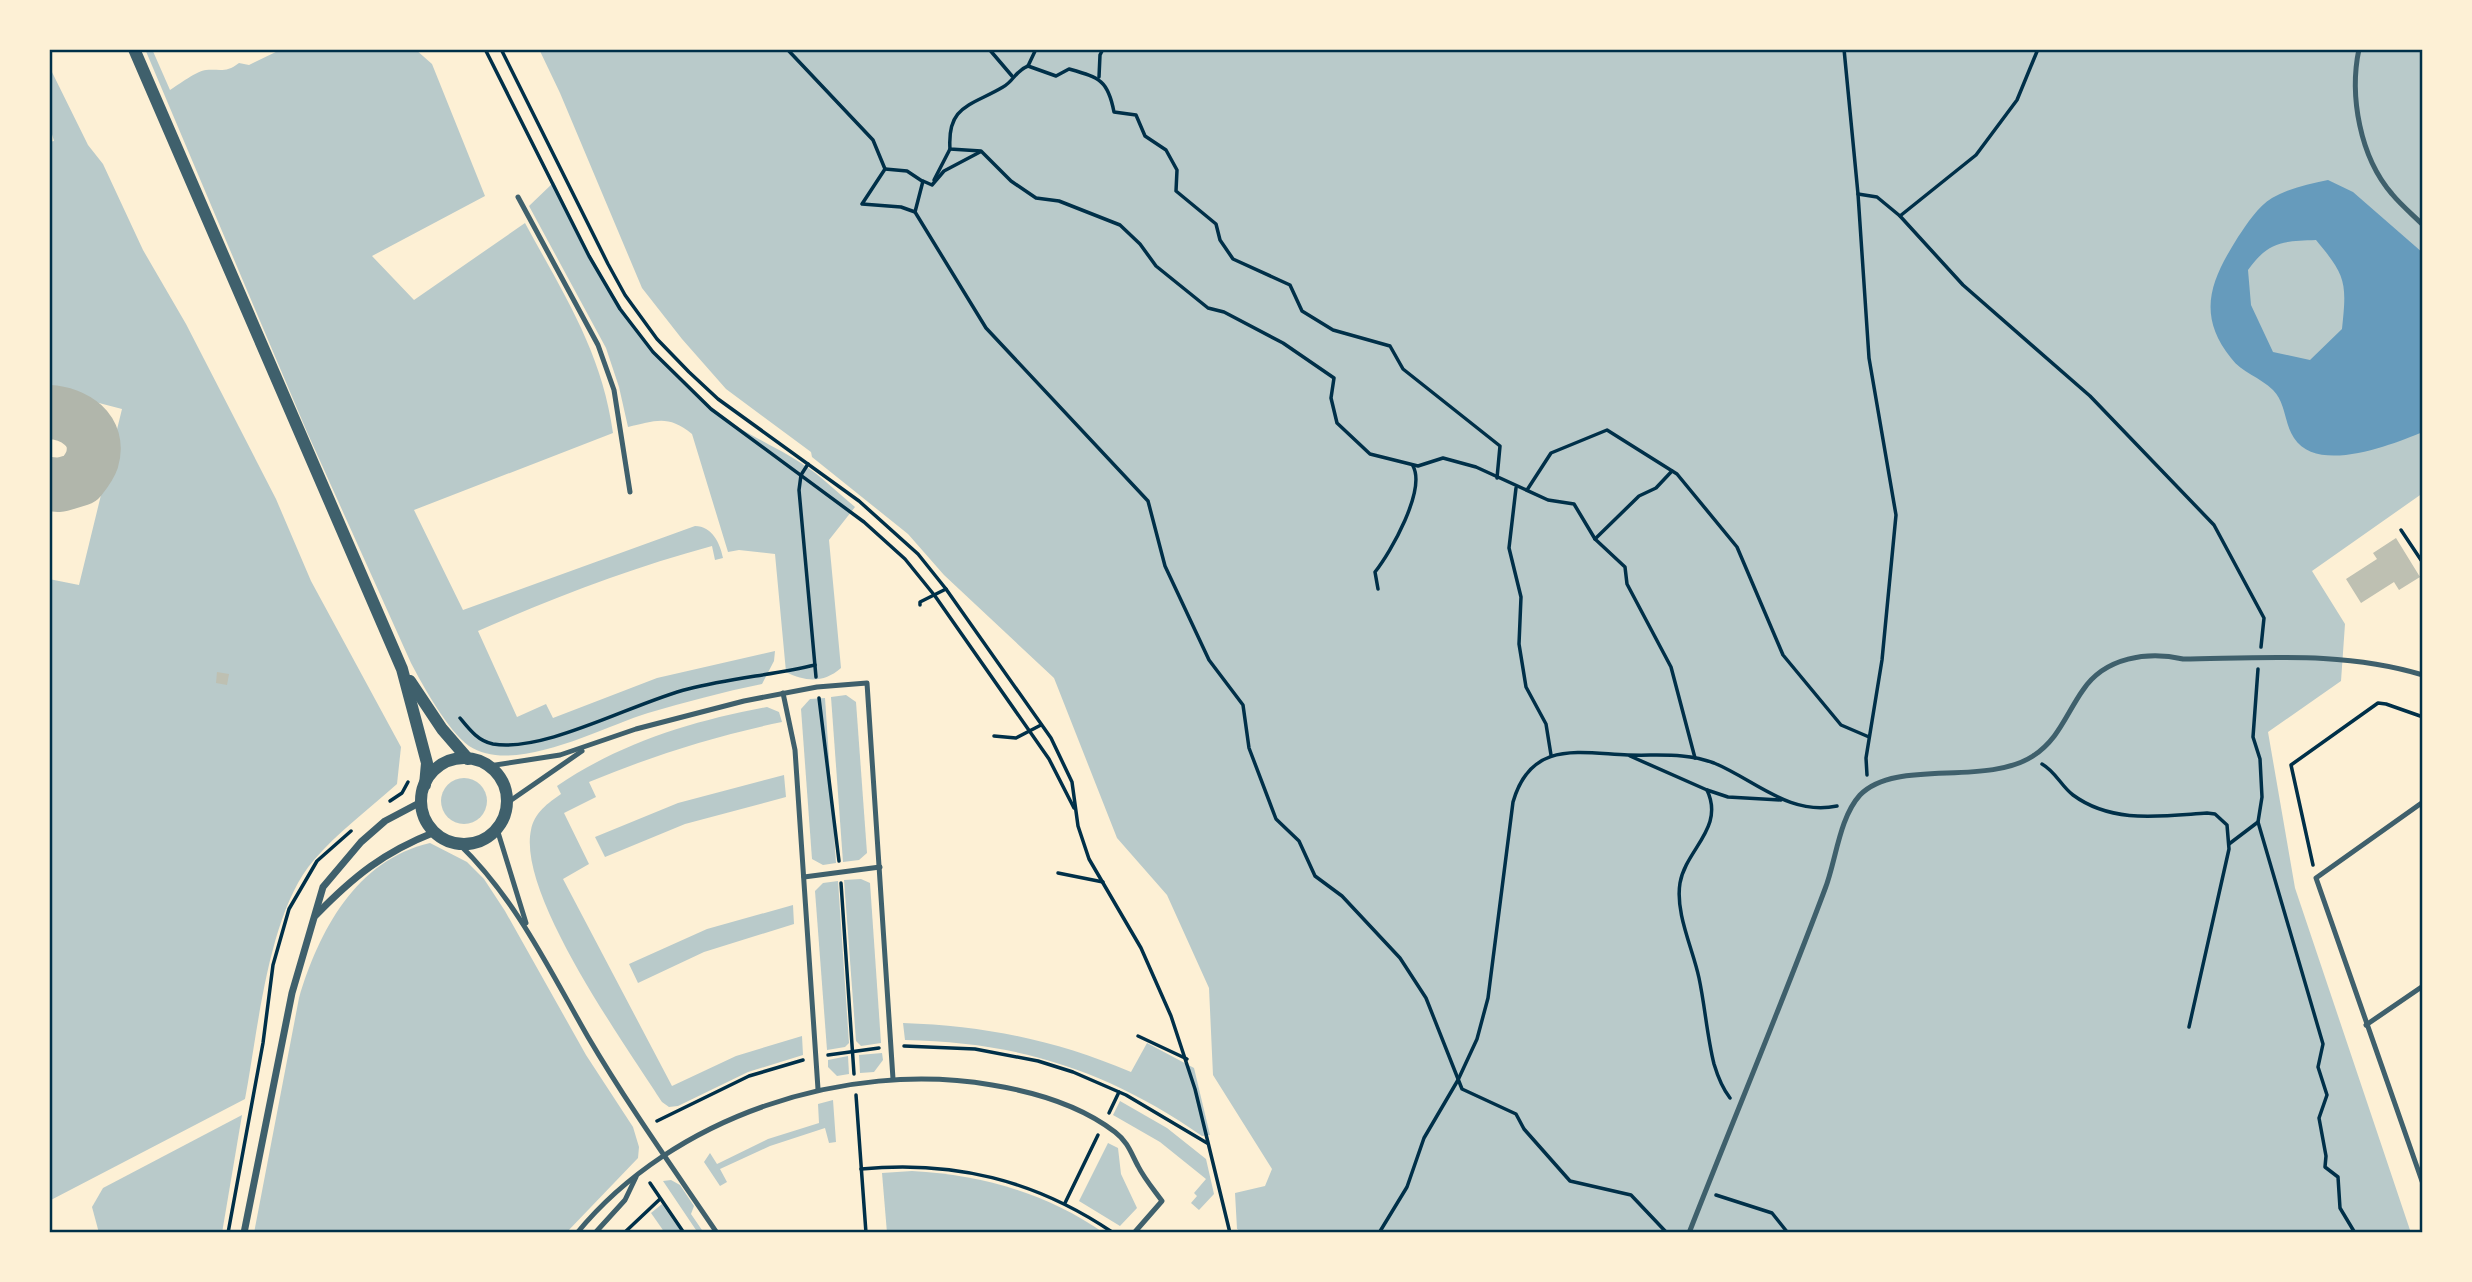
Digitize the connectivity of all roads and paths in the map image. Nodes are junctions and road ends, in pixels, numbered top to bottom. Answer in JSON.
{"nodes":[{"id":1,"x":134,"y":49,"type":"edge"},
{"id":2,"x":485,"y":49,"type":"edge"},
{"id":3,"x":501,"y":49,"type":"edge"},
{"id":4,"x":787,"y":49,"type":"edge"},
{"id":5,"x":989,"y":49,"type":"edge"},
{"id":6,"x":1036,"y":49,"type":"edge"},
{"id":7,"x":1104,"y":49,"type":"edge"},
{"id":8,"x":1844,"y":49,"type":"edge"},
{"id":9,"x":2038,"y":49,"type":"edge"},
{"id":10,"x":2359,"y":49,"type":"edge"},
{"id":11,"x":1028,"y":66,"type":"junction"},
{"id":12,"x":1012,"y":76,"type":"junction"},
{"id":13,"x":1100,"y":80,"type":"junction"},
{"id":14,"x":950,"y":149,"type":"junction"},
{"id":15,"x":981,"y":151,"type":"junction"},
{"id":16,"x":885,"y":169,"type":"junction"},
{"id":17,"x":923,"y":181,"type":"junction"},
{"id":18,"x":932,"y":184,"type":"junction"},
{"id":19,"x":1858,"y":194,"type":"junction"},
{"id":20,"x":518,"y":197,"type":"dead end"},
{"id":21,"x":915,"y":212,"type":"junction"},
{"id":22,"x":1900,"y":216,"type":"junction"},
{"id":23,"x":2423,"y":225,"type":"edge"},
{"id":24,"x":808,"y":464,"type":"junction"},
{"id":25,"x":1412,"y":464,"type":"junction"},
{"id":26,"x":1672,"y":471,"type":"junction"},
{"id":27,"x":801,"y":475,"type":"junction"},
{"id":28,"x":1497,"y":479,"type":"junction"},
{"id":29,"x":1516,"y":488,"type":"junction"},
{"id":30,"x":1527,"y":491,"type":"junction"},
{"id":31,"x":630,"y":492,"type":"dead end"},
{"id":32,"x":2401,"y":530,"type":"dead end"},
{"id":33,"x":1595,"y":539,"type":"junction"},
{"id":34,"x":2423,"y":564,"type":"edge"},
{"id":35,"x":946,"y":589,"type":"junction"},
{"id":36,"x":1378,"y":589,"type":"dead end"},
{"id":37,"x":935,"y":596,"type":"junction"},
{"id":38,"x":920,"y":605,"type":"dead end"},
{"id":39,"x":2260,"y":658,"type":"junction"},
{"id":40,"x":815,"y":664,"type":"junction"},
{"id":41,"x":402,"y":669,"type":"junction"},
{"id":42,"x":2423,"y":675,"type":"edge"},
{"id":43,"x":817,"y":687,"type":"junction"},
{"id":44,"x":783,"y":693,"type":"junction"},
{"id":45,"x":2423,"y":717,"type":"edge"},
{"id":46,"x":460,"y":718,"type":"dead end"},
{"id":47,"x":1041,"y":725,"type":"junction"},
{"id":48,"x":1030,"y":731,"type":"junction"},
{"id":49,"x":993,"y":736,"type":"dead end"},
{"id":50,"x":1869,"y":737,"type":"junction"},
{"id":51,"x":588,"y":747,"type":"junction"},
{"id":52,"x":1551,"y":755,"type":"junction"},
{"id":53,"x":1628,"y":755,"type":"junction"},
{"id":54,"x":1695,"y":758,"type":"junction"},
{"id":55,"x":468,"y":759,"type":"junction"},
{"id":56,"x":2023,"y":761,"type":"junction"},
{"id":57,"x":489,"y":766,"type":"junction"},
{"id":58,"x":1880,"y":783,"type":"junction"},
{"id":59,"x":425,"y":785,"type":"junction"},
{"id":60,"x":1707,"y":790,"type":"junction"},
{"id":61,"x":1860,"y":795,"type":"junction"},
{"id":62,"x":1782,"y":800,"type":"junction"},
{"id":63,"x":421,"y":802,"type":"junction"},
{"id":64,"x":2423,"y":802,"type":"edge"},
{"id":65,"x":507,"y":803,"type":"junction"},
{"id":66,"x":1076,"y":809,"type":"junction"},
{"id":67,"x":2258,"y":822,"type":"junction"},
{"id":68,"x":497,"y":829,"type":"junction"},
{"id":69,"x":435,"y":832,"type":"junction"},
{"id":70,"x":459,"y":844,"type":"junction"},
{"id":71,"x":2230,"y":844,"type":"junction"},
{"id":72,"x":880,"y":867,"type":"junction"},
{"id":73,"x":840,"y":872,"type":"junction"},
{"id":74,"x":1058,"y":873,"type":"dead end"},
{"id":75,"x":804,"y":877,"type":"junction"},
{"id":76,"x":2316,"y":877,"type":"junction"},
{"id":77,"x":1103,"y":882,"type":"junction"},
{"id":78,"x":316,"y":915,"type":"junction"},
{"id":79,"x":528,"y":929,"type":"junction"},
{"id":80,"x":2423,"y":986,"type":"edge"},
{"id":81,"x":2366,"y":1025,"type":"junction"},
{"id":82,"x":2189,"y":1027,"type":"dead end"},
{"id":83,"x":1138,"y":1036,"type":"dead end"},
{"id":84,"x":1186,"y":1059,"type":"junction"},
{"id":85,"x":893,"y":1079,"type":"junction"},
{"id":86,"x":1458,"y":1080,"type":"junction"},
{"id":87,"x":855,"y":1083,"type":"junction"},
{"id":88,"x":818,"y":1089,"type":"junction"},
{"id":89,"x":1119,"y":1092,"type":"dead end"},
{"id":90,"x":1738,"y":1106,"type":"junction"},
{"id":91,"x":1103,"y":1125,"type":"junction"},
{"id":92,"x":663,"y":1158,"type":"junction"},
{"id":93,"x":862,"y":1168,"type":"junction"},
{"id":94,"x":640,"y":1172,"type":"junction"},
{"id":95,"x":2423,"y":1184,"type":"edge"},
{"id":96,"x":660,"y":1199,"type":"junction"},
{"id":97,"x":1065,"y":1203,"type":"junction"},
{"id":98,"x":1693,"y":1222,"type":"junction"},
{"id":99,"x":1112,"y":1232,"type":"edge"},
{"id":100,"x":244,"y":1233,"type":"edge"},
{"id":101,"x":577,"y":1233,"type":"edge"},
{"id":102,"x":595,"y":1233,"type":"edge"},
{"id":103,"x":624,"y":1233,"type":"edge"},
{"id":104,"x":684,"y":1233,"type":"edge"},
{"id":105,"x":717,"y":1233,"type":"edge"},
{"id":106,"x":866,"y":1233,"type":"edge"},
{"id":107,"x":1134,"y":1233,"type":"edge"},
{"id":108,"x":1230,"y":1233,"type":"edge"},
{"id":109,"x":1379,"y":1233,"type":"edge"},
{"id":110,"x":1667,"y":1233,"type":"edge"},
{"id":111,"x":1689,"y":1233,"type":"edge"},
{"id":112,"x":1788,"y":1233,"type":"edge"},
{"id":113,"x":2355,"y":1233,"type":"edge"}],
"edges":[{"from":1,"to":41,"type":"street"},
{"from":2,"to":27,"type":"path"},
{"from":3,"to":24,"type":"path"},
{"from":4,"to":16,"type":"path"},
{"from":5,"to":12,"type":"path"},
{"from":6,"to":11,"type":"path"},
{"from":7,"to":13,"type":"path"},
{"from":8,"to":19,"type":"path"},
{"from":9,"to":22,"type":"path"},
{"from":10,"to":23,"type":"lane"},
{"from":11,"to":12,"type":"path"},
{"from":11,"to":13,"type":"path"},
{"from":12,"to":14,"type":"path"},
{"from":13,"to":28,"type":"path"},
{"from":14,"to":15,"type":"path"},
{"from":14,"to":18,"type":"path"},
{"from":15,"to":18,"type":"path"},
{"from":15,"to":25,"type":"path"},
{"from":16,"to":17,"type":"path"},
{"from":16,"to":21,"type":"path"},
{"from":17,"to":18,"type":"path"},
{"from":17,"to":21,"type":"path"},
{"from":19,"to":22,"type":"path"},
{"from":19,"to":50,"type":"path"},
{"from":20,"to":31,"type":"lane"},
{"from":21,"to":86,"type":"path"},
{"from":22,"to":39,"type":"path"},
{"from":24,"to":27,"type":"path"},
{"from":24,"to":35,"type":"path"},
{"from":25,"to":28,"type":"path"},
{"from":25,"to":36,"type":"path"},
{"from":26,"to":30,"type":"path"},
{"from":26,"to":33,"type":"path"},
{"from":26,"to":50,"type":"path"},
{"from":27,"to":37,"type":"path"},
{"from":27,"to":40,"type":"path"},
{"from":28,"to":29,"type":"path"},
{"from":29,"to":30,"type":"path"},
{"from":29,"to":52,"type":"path"},
{"from":30,"to":33,"type":"path"},
{"from":32,"to":34,"type":"path"},
{"from":33,"to":54,"type":"path"},
{"from":35,"to":37,"type":"path"},
{"from":35,"to":47,"type":"path"},
{"from":37,"to":38,"type":"path"},
{"from":37,"to":48,"type":"path"},
{"from":39,"to":42,"type":"lane"},
{"from":39,"to":56,"type":"lane"},
{"from":39,"to":67,"type":"path"},
{"from":40,"to":43,"type":"path"},
{"from":40,"to":46,"type":"path"},
{"from":41,"to":55,"type":"street"},
{"from":41,"to":59,"type":"street"},
{"from":43,"to":44,"type":"lane"},
{"from":43,"to":72,"type":"lane"},
{"from":43,"to":73,"type":"path"},
{"from":44,"to":51,"type":"lane"},
{"from":44,"to":75,"type":"lane"},
{"from":45,"to":76,"type":"path"},
{"from":47,"to":48,"type":"path"},
{"from":47,"to":66,"type":"path"},
{"from":48,"to":49,"type":"path"},
{"from":48,"to":66,"type":"path"},
{"from":50,"to":58,"type":"path"},
{"from":51,"to":57,"type":"lane"},
{"from":51,"to":65,"type":"lane"},
{"from":52,"to":53,"type":"path"},
{"from":52,"to":86,"type":"path"},
{"from":53,"to":54,"type":"path"},
{"from":53,"to":60,"type":"path"},
{"from":54,"to":62,"type":"path"},
{"from":55,"to":57,"type":"street"},
{"from":55,"to":59,"type":"street"},
{"from":56,"to":58,"type":"lane"},
{"from":56,"to":71,"type":"path"},
{"from":57,"to":65,"type":"street"},
{"from":58,"to":61,"type":"lane"},
{"from":59,"to":63,"type":"street"},
{"from":60,"to":62,"type":"path"},
{"from":60,"to":90,"type":"path"},
{"from":61,"to":62,"type":"path"},
{"from":61,"to":90,"type":"lane"},
{"from":63,"to":69,"type":"street"},
{"from":63,"to":78,"type":"street"},
{"from":64,"to":76,"type":"lane"},
{"from":65,"to":68,"type":"street"},
{"from":66,"to":77,"type":"path"},
{"from":67,"to":71,"type":"path"},
{"from":67,"to":113,"type":"path"},
{"from":68,"to":70,"type":"street"},
{"from":68,"to":79,"type":"lane"},
{"from":69,"to":70,"type":"street"},
{"from":69,"to":78,"type":"street"},
{"from":70,"to":79,"type":"lane"},
{"from":71,"to":82,"type":"path"},
{"from":72,"to":73,"type":"lane"},
{"from":72,"to":85,"type":"lane"},
{"from":73,"to":75,"type":"lane"},
{"from":73,"to":87,"type":"path"},
{"from":74,"to":77,"type":"path"},
{"from":75,"to":88,"type":"lane"},
{"from":76,"to":81,"type":"lane"},
{"from":77,"to":84,"type":"path"},
{"from":78,"to":100,"type":"street"},
{"from":79,"to":92,"type":"lane"},
{"from":80,"to":81,"type":"lane"},
{"from":81,"to":95,"type":"lane"},
{"from":83,"to":84,"type":"path"},
{"from":84,"to":108,"type":"path"},
{"from":85,"to":87,"type":"lane"},
{"from":85,"to":91,"type":"lane"},
{"from":86,"to":109,"type":"path"},
{"from":86,"to":110,"type":"path"},
{"from":87,"to":88,"type":"lane"},
{"from":87,"to":93,"type":"path"},
{"from":88,"to":92,"type":"lane"},
{"from":89,"to":91,"type":"path"},
{"from":90,"to":98,"type":"lane"},
{"from":91,"to":97,"type":"path"},
{"from":91,"to":107,"type":"lane"},
{"from":92,"to":94,"type":"lane"},
{"from":92,"to":105,"type":"lane"},
{"from":93,"to":97,"type":"path"},
{"from":93,"to":106,"type":"path"},
{"from":94,"to":96,"type":"path"},
{"from":94,"to":101,"type":"lane"},
{"from":94,"to":102,"type":"lane"},
{"from":96,"to":103,"type":"path"},
{"from":96,"to":104,"type":"path"},
{"from":97,"to":99,"type":"path"},
{"from":98,"to":111,"type":"lane"},
{"from":98,"to":112,"type":"path"}]}
